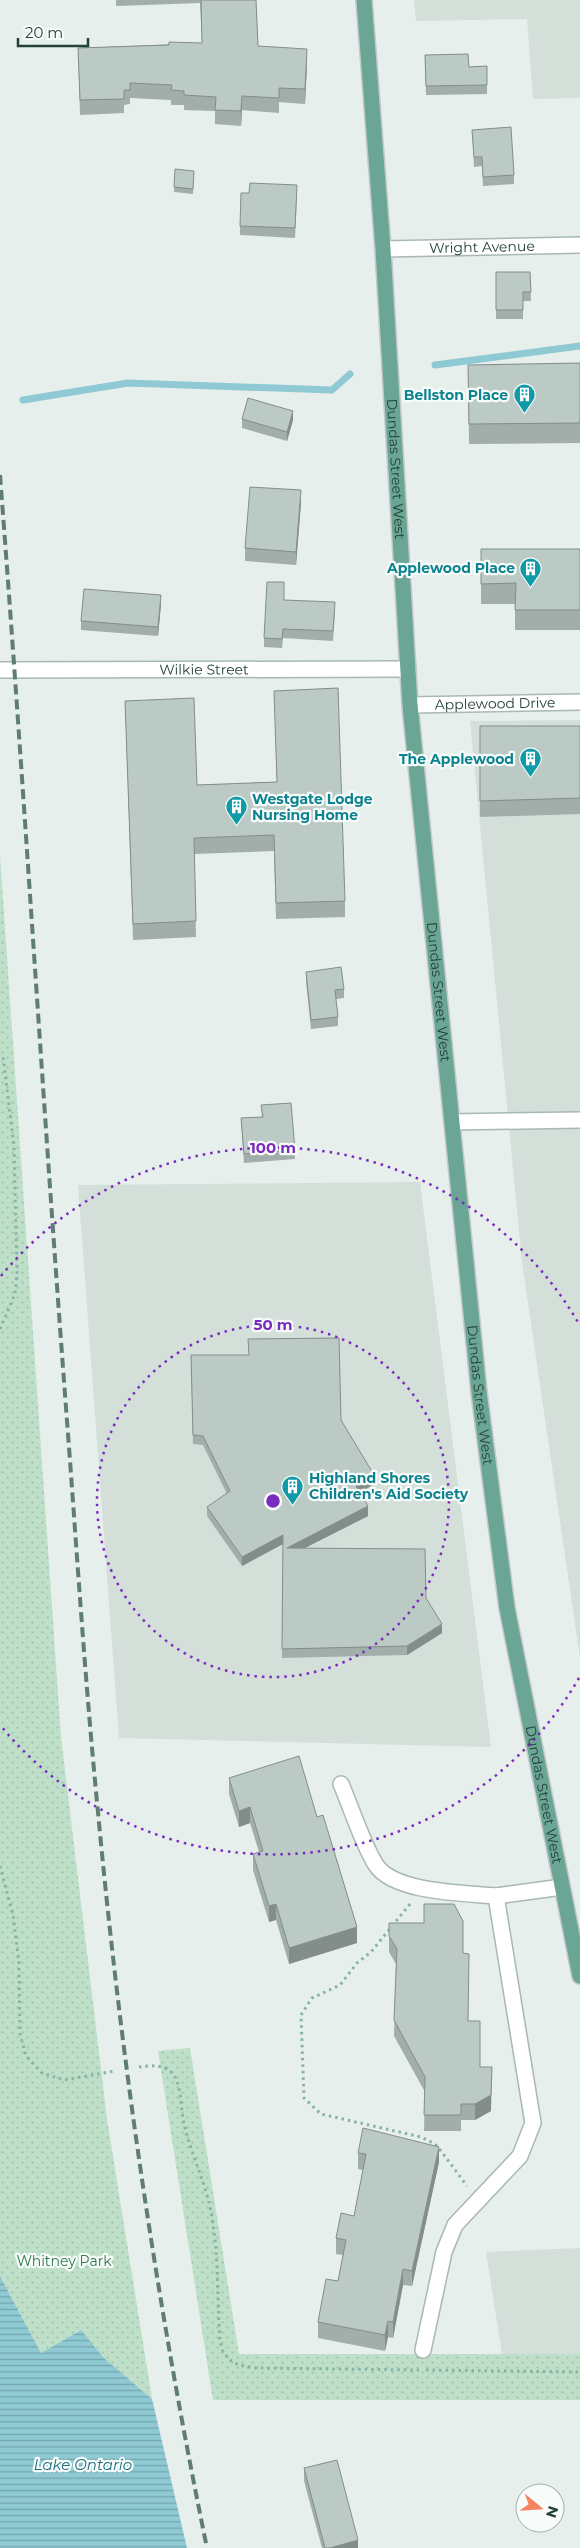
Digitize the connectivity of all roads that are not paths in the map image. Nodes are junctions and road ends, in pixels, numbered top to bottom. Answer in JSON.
{"nodes":[{"id":1,"x":364,"y":0,"type":"edge"},
{"id":2,"x":580,"y":244,"type":"edge"},
{"id":3,"x":383,"y":249,"type":"junction"},
{"id":4,"x":0,"y":670,"type":"edge"},
{"id":5,"x":408,"y":670,"type":"junction"},
{"id":6,"x":580,"y":702,"type":"edge"},
{"id":7,"x":410,"y":705,"type":"junction"},
{"id":8,"x":580,"y":1120,"type":"edge"},
{"id":9,"x":452,"y":1122,"type":"junction"},
{"id":10,"x":342,"y":1784,"type":"dead end"},
{"id":11,"x":562,"y":1887,"type":"junction"},
{"id":12,"x":496,"y":1896,"type":"junction"},
{"id":13,"x":577,"y":1948,"type":"edge"},
{"id":14,"x":580,"y":1976,"type":"edge"},
{"id":15,"x":422,"y":2350,"type":"dead end"}],
"edges":[{"from":1,"to":3,"type":"main road","name":"Dundas Street West"},
{"from":2,"to":3,"type":"street","name":"Wright Avenue"},
{"from":3,"to":5,"type":"main road","name":"Dundas Street West"},
{"from":4,"to":5,"type":"street","name":"Wilkie Street"},
{"from":5,"to":7,"type":"main road","name":"Dundas Street West"},
{"from":6,"to":7,"type":"street","name":"Applewood Drive"},
{"from":7,"to":9,"type":"main road","name":"Dundas Street West"},
{"from":8,"to":9,"type":"street"},
{"from":9,"to":11,"type":"main road","name":"Dundas Street West"},
{"from":10,"to":12,"type":"street"},
{"from":11,"to":12,"type":"street"},
{"from":11,"to":13,"type":"main road","name":"Dundas Street West"},
{"from":12,"to":15,"type":"street"},
{"from":13,"to":14,"type":"main road","name":"Dundas Street West"}]}
